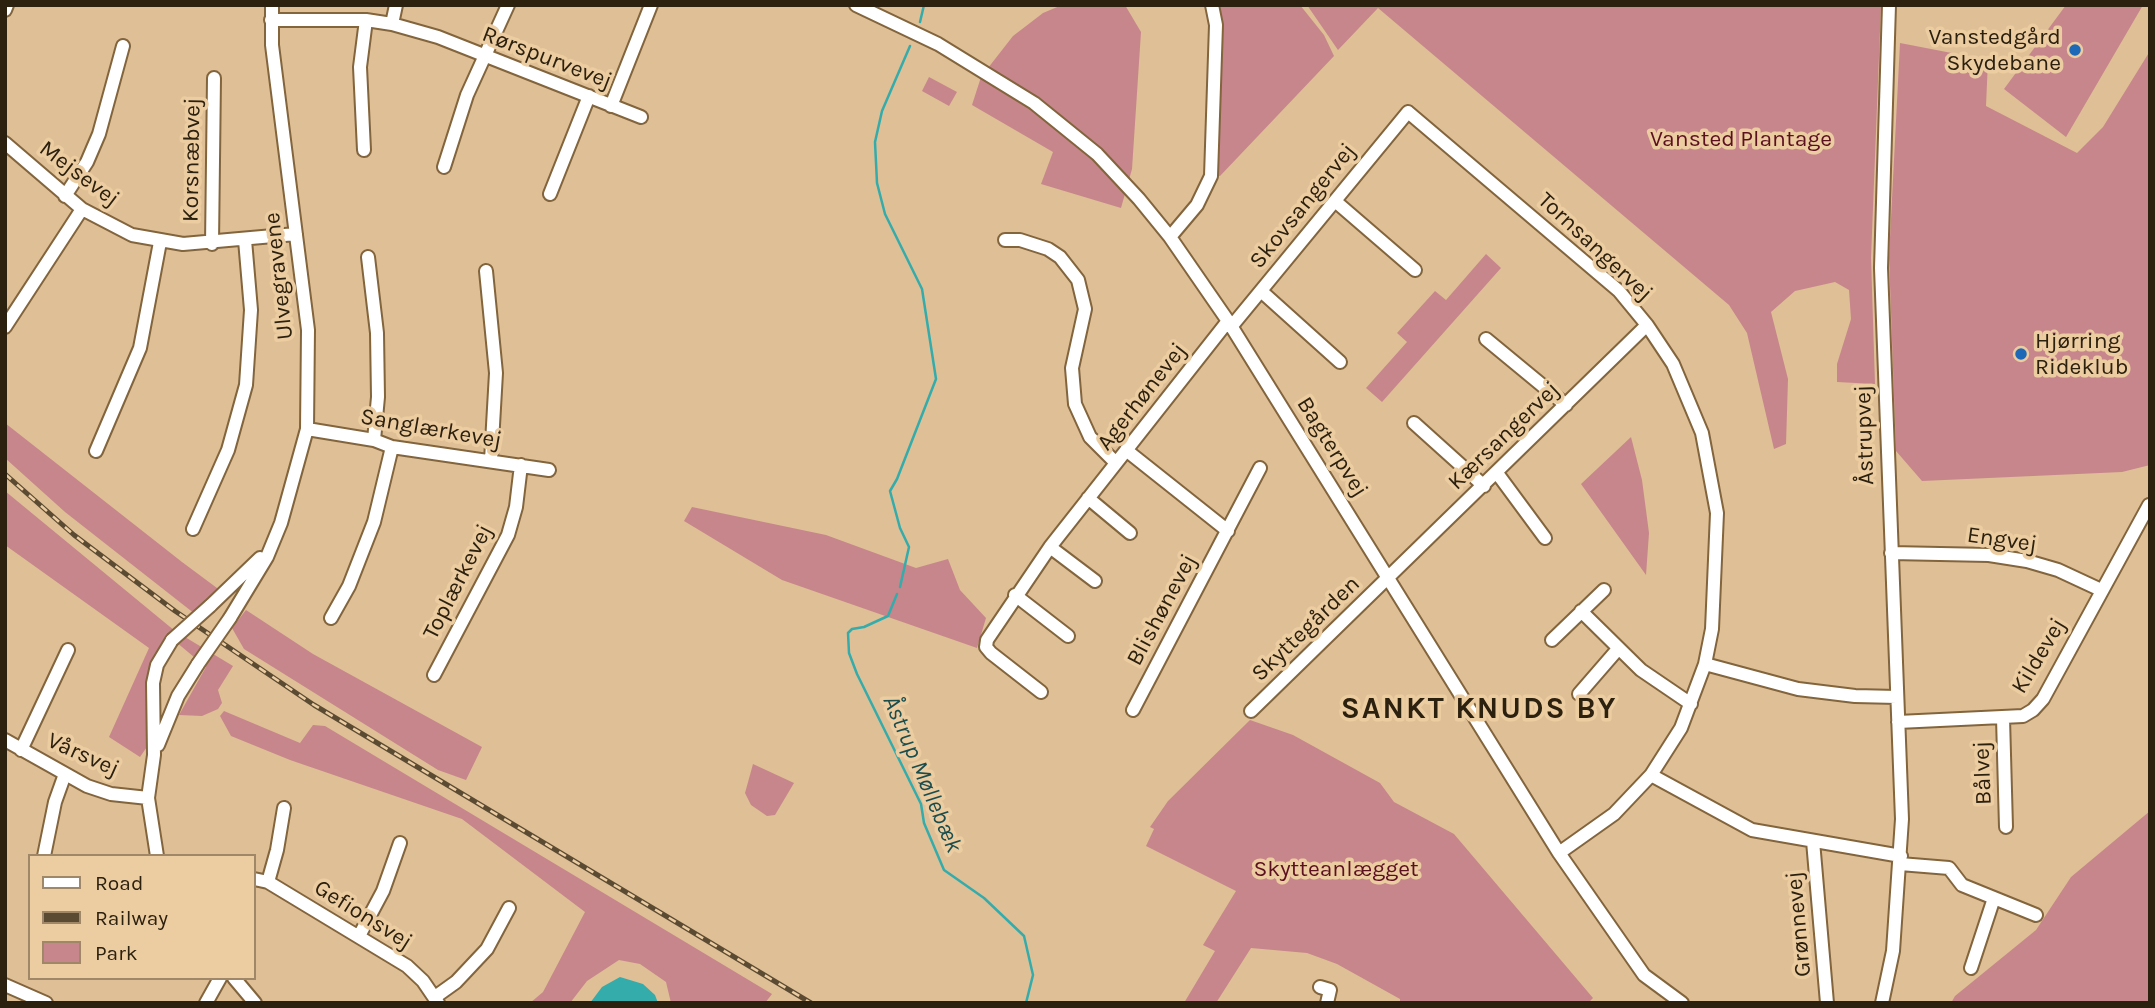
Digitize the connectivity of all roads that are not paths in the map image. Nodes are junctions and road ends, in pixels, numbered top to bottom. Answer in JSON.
{"nodes":[{"id":1,"x":7,"y":5,"type":"edge"},
{"id":2,"x":272,"y":5,"type":"edge"},
{"id":3,"x":396,"y":5,"type":"edge"},
{"id":4,"x":508,"y":5,"type":"edge"},
{"id":5,"x":651,"y":5,"type":"edge"},
{"id":6,"x":856,"y":5,"type":"edge"},
{"id":7,"x":1212,"y":5,"type":"edge"},
{"id":8,"x":1889,"y":5,"type":"edge"},
{"id":9,"x":5,"y":10,"type":"edge"},
{"id":10,"x":271,"y":20,"type":"junction"},
{"id":11,"x":366,"y":20,"type":"junction"},
{"id":12,"x":392,"y":24,"type":"junction"},
{"id":13,"x":123,"y":46,"type":"dead end"},
{"id":14,"x":483,"y":55,"type":"junction"},
{"id":15,"x":214,"y":78,"type":"dead end"},
{"id":16,"x":589,"y":96,"type":"junction"},
{"id":17,"x":611,"y":106,"type":"junction"},
{"id":18,"x":1408,"y":112,"type":"joint"},
{"id":19,"x":641,"y":117,"type":"dead end"},
{"id":20,"x":5,"y":143,"type":"edge"},
{"id":21,"x":364,"y":149,"type":"dead end"},
{"id":22,"x":444,"y":167,"type":"dead end"},
{"id":23,"x":550,"y":194,"type":"dead end"},
{"id":24,"x":65,"y":196,"type":"junction"},
{"id":25,"x":1335,"y":201,"type":"junction"},
{"id":26,"x":82,"y":209,"type":"junction"},
{"id":27,"x":296,"y":234,"type":"junction"},
{"id":28,"x":1170,"y":237,"type":"junction"},
{"id":29,"x":245,"y":240,"type":"junction"},
{"id":30,"x":1005,"y":240,"type":"dead end"},
{"id":31,"x":160,"y":242,"type":"junction"},
{"id":32,"x":212,"y":244,"type":"junction"},
{"id":33,"x":368,"y":257,"type":"dead end"},
{"id":34,"x":1415,"y":270,"type":"dead end"},
{"id":35,"x":486,"y":271,"type":"dead end"},
{"id":36,"x":1261,"y":291,"type":"junction"},
{"id":37,"x":1230,"y":324,"type":"junction"},
{"id":38,"x":1647,"y":325,"type":"junction"},
{"id":39,"x":5,"y":327,"type":"edge"},
{"id":40,"x":1486,"y":339,"type":"dead end"},
{"id":41,"x":1340,"y":362,"type":"dead end"},
{"id":42,"x":1566,"y":405,"type":"junction"},
{"id":43,"x":1414,"y":423,"type":"dead end"},
{"id":44,"x":306,"y":429,"type":"junction"},
{"id":45,"x":374,"y":440,"type":"junction"},
{"id":46,"x":392,"y":447,"type":"junction"},
{"id":47,"x":1126,"y":450,"type":"junction"},
{"id":48,"x":96,"y":451,"type":"dead end"},
{"id":49,"x":491,"y":460,"type":"junction"},
{"id":50,"x":1116,"y":463,"type":"junction"},
{"id":51,"x":521,"y":465,"type":"junction"},
{"id":52,"x":1260,"y":468,"type":"dead end"},
{"id":53,"x":549,"y":470,"type":"dead end"},
{"id":54,"x":1497,"y":473,"type":"junction"},
{"id":55,"x":1483,"y":486,"type":"junction"},
{"id":56,"x":1088,"y":498,"type":"junction"},
{"id":57,"x":2149,"y":505,"type":"edge"},
{"id":58,"x":193,"y":529,"type":"dead end"},
{"id":59,"x":1228,"y":531,"type":"junction"},
{"id":60,"x":1130,"y":533,"type":"dead end"},
{"id":61,"x":275,"y":538,"type":"junction"},
{"id":62,"x":1545,"y":538,"type":"dead end"},
{"id":63,"x":1050,"y":547,"type":"junction"},
{"id":64,"x":1891,"y":553,"type":"junction"},
{"id":65,"x":1390,"y":577,"type":"junction"},
{"id":66,"x":1095,"y":580,"type":"dead end"},
{"id":67,"x":1604,"y":590,"type":"dead end"},
{"id":68,"x":2101,"y":590,"type":"junction"},
{"id":69,"x":1015,"y":594,"type":"junction"},
{"id":70,"x":1581,"y":611,"type":"junction"},
{"id":71,"x":331,"y":618,"type":"dead end"},
{"id":72,"x":1068,"y":636,"type":"dead end"},
{"id":73,"x":1552,"y":640,"type":"dead end"},
{"id":74,"x":1618,"y":649,"type":"junction"},
{"id":75,"x":68,"y":650,"type":"dead end"},
{"id":76,"x":1706,"y":664,"type":"junction"},
{"id":77,"x":434,"y":675,"type":"dead end"},
{"id":78,"x":1041,"y":692,"type":"dead end"},
{"id":79,"x":1579,"y":694,"type":"dead end"},
{"id":80,"x":1897,"y":697,"type":"junction"},
{"id":81,"x":1691,"y":704,"type":"junction"},
{"id":82,"x":1132,"y":710,"type":"dead end"},
{"id":83,"x":1251,"y":711,"type":"dead end"},
{"id":84,"x":2003,"y":718,"type":"junction"},
{"id":85,"x":1898,"y":722,"type":"junction"},
{"id":86,"x":5,"y":740,"type":"edge"},
{"id":87,"x":21,"y":750,"type":"junction"},
{"id":88,"x":154,"y":755,"type":"junction"},
{"id":89,"x":65,"y":775,"type":"junction"},
{"id":90,"x":1651,"y":775,"type":"junction"},
{"id":91,"x":148,"y":797,"type":"junction"},
{"id":92,"x":284,"y":808,"type":"dead end"},
{"id":93,"x":2006,"y":827,"type":"dead end"},
{"id":94,"x":1812,"y":841,"type":"junction"},
{"id":95,"x":400,"y":844,"type":"dead end"},
{"id":96,"x":1559,"y":853,"type":"junction"},
{"id":97,"x":44,"y":854,"type":"edge"},
{"id":98,"x":158,"y":854,"type":"edge"},
{"id":99,"x":1900,"y":860,"type":"junction"},
{"id":100,"x":256,"y":879,"type":"edge"},
{"id":101,"x":268,"y":882,"type":"junction"},
{"id":102,"x":1994,"y":898,"type":"junction"},
{"id":103,"x":509,"y":908,"type":"dead end"},
{"id":104,"x":2036,"y":915,"type":"dead end"},
{"id":105,"x":359,"y":936,"type":"junction"},
{"id":106,"x":1971,"y":968,"type":"dead end"},
{"id":107,"x":219,"y":980,"type":"edge"},
{"id":108,"x":236,"y":980,"type":"edge"},
{"id":109,"x":5,"y":985,"type":"edge"},
{"id":110,"x":1320,"y":987,"type":"dead end"},
{"id":111,"x":1663,"y":998,"type":"edge"},
{"id":112,"x":437,"y":1000,"type":"edge"},
{"id":113,"x":47,"y":1003,"type":"edge"},
{"id":114,"x":206,"y":1003,"type":"edge"},
{"id":115,"x":255,"y":1003,"type":"edge"},
{"id":116,"x":1326,"y":1003,"type":"edge"},
{"id":117,"x":1682,"y":1003,"type":"edge"},
{"id":118,"x":1827,"y":1003,"type":"edge"},
{"id":119,"x":1882,"y":1003,"type":"edge"}],
"edges":[{"from":1,"to":9,"type":"street"},
{"from":2,"to":10,"type":"street","name":"Ulvegravene"},
{"from":3,"to":12,"type":"street"},
{"from":4,"to":14,"type":"street"},
{"from":5,"to":17,"type":"street"},
{"from":6,"to":28,"type":"street","name":"Bagterpvej"},
{"from":7,"to":28,"type":"street"},
{"from":8,"to":64,"type":"street","name":"Åstrupvej"},
{"from":10,"to":11,"type":"street","name":"Rørspurvevej"},
{"from":10,"to":27,"type":"street","name":"Ulvegravene"},
{"from":11,"to":12,"type":"street","name":"Rørspurvevej"},
{"from":11,"to":21,"type":"street"},
{"from":12,"to":14,"type":"street","name":"Rørspurvevej"},
{"from":13,"to":24,"type":"street"},
{"from":14,"to":16,"type":"street","name":"Rørspurvevej"},
{"from":14,"to":22,"type":"street"},
{"from":15,"to":32,"type":"street","name":"Korsnæbvej"},
{"from":16,"to":17,"type":"street","name":"Rørspurvevej"},
{"from":16,"to":23,"type":"street"},
{"from":17,"to":19,"type":"street","name":"Rørspurvevej"},
{"from":18,"to":25,"type":"street","name":"Skovsangervej"},
{"from":18,"to":38,"type":"street","name":"Tornsangervej"},
{"from":20,"to":24,"type":"street","name":"Mejsevej"},
{"from":24,"to":26,"type":"street","name":"Mejsevej"},
{"from":25,"to":34,"type":"street"},
{"from":25,"to":36,"type":"street","name":"Skovsangervej"},
{"from":26,"to":31,"type":"street","name":"Mejsevej"},
{"from":26,"to":39,"type":"street"},
{"from":27,"to":29,"type":"street","name":"Mejsevej"},
{"from":27,"to":44,"type":"street","name":"Ulvegravene"},
{"from":28,"to":37,"type":"street","name":"Bagterpvej"},
{"from":29,"to":32,"type":"street","name":"Mejsevej"},
{"from":29,"to":58,"type":"street"},
{"from":30,"to":50,"type":"street"},
{"from":31,"to":32,"type":"street","name":"Mejsevej"},
{"from":31,"to":48,"type":"street"},
{"from":33,"to":45,"type":"street"},
{"from":35,"to":49,"type":"street"},
{"from":36,"to":37,"type":"street","name":"Skovsangervej"},
{"from":36,"to":41,"type":"street"},
{"from":37,"to":47,"type":"street","name":"Agerhønevej"},
{"from":37,"to":65,"type":"street","name":"Bagterpvej"},
{"from":38,"to":42,"type":"street","name":"Kærsangervej"},
{"from":38,"to":76,"type":"street","name":"Tornsangervej"},
{"from":40,"to":42,"type":"street"},
{"from":42,"to":54,"type":"street","name":"Kærsangervej"},
{"from":43,"to":55,"type":"street"},
{"from":44,"to":45,"type":"street","name":"Sanglærkevej"},
{"from":44,"to":61,"type":"street","name":"Ulvegravene"},
{"from":45,"to":46,"type":"street","name":"Sanglærkevej"},
{"from":46,"to":49,"type":"street","name":"Sanglærkevej"},
{"from":46,"to":71,"type":"street"},
{"from":47,"to":50,"type":"street","name":"Agerhønevej"},
{"from":47,"to":59,"type":"street"},
{"from":49,"to":51,"type":"street","name":"Sanglærkevej"},
{"from":50,"to":56,"type":"street","name":"Agerhønevej"},
{"from":51,"to":53,"type":"street","name":"Sanglærkevej"},
{"from":51,"to":77,"type":"street","name":"Toplærkevej"},
{"from":52,"to":59,"type":"street","name":"Blishønevej"},
{"from":54,"to":55,"type":"street","name":"Kærsangervej"},
{"from":54,"to":62,"type":"street"},
{"from":55,"to":65,"type":"street","name":"Kærsangervej"},
{"from":56,"to":60,"type":"street"},
{"from":56,"to":63,"type":"street","name":"Agerhønevej"},
{"from":57,"to":68,"type":"street","name":"Kildevej"},
{"from":59,"to":82,"type":"street","name":"Blishønevej"},
{"from":61,"to":88,"type":"street","name":"Ulvegravene","bridge":true},
{"from":61,"to":88,"type":"street","name":"Ulvegravene","bridge":true},
{"from":63,"to":66,"type":"street"},
{"from":63,"to":69,"type":"street","name":"Agerhønevej"},
{"from":64,"to":68,"type":"street","name":"Engvej"},
{"from":64,"to":80,"type":"street","name":"Åstrupvej"},
{"from":65,"to":83,"type":"street","name":"Skyttegården"},
{"from":65,"to":96,"type":"street","name":"Bagterpvej"},
{"from":67,"to":70,"type":"street"},
{"from":68,"to":84,"type":"street","name":"Kildevej"},
{"from":69,"to":72,"type":"street"},
{"from":69,"to":78,"type":"street","name":"Agerhønevej"},
{"from":70,"to":73,"type":"street"},
{"from":70,"to":74,"type":"street"},
{"from":74,"to":79,"type":"street"},
{"from":74,"to":81,"type":"street"},
{"from":75,"to":87,"type":"street"},
{"from":76,"to":80,"type":"street"},
{"from":76,"to":81,"type":"street","name":"Tornsangervej"},
{"from":80,"to":85,"type":"street","name":"Åstrupvej"},
{"from":81,"to":90,"type":"street","name":"Tornsangervej"},
{"from":84,"to":85,"type":"street","name":"Kildevej"},
{"from":84,"to":93,"type":"street","name":"Bålvej"},
{"from":85,"to":99,"type":"street","name":"Åstrupvej"},
{"from":86,"to":87,"type":"street","name":"Vårsvej"},
{"from":87,"to":89,"type":"street","name":"Vårsvej"},
{"from":88,"to":91,"type":"street","name":"Ulvegravene"},
{"from":89,"to":91,"type":"street","name":"Vårsvej"},
{"from":89,"to":97,"type":"street"},
{"from":90,"to":94,"type":"street"},
{"from":90,"to":96,"type":"street","name":"Tornsangervej"},
{"from":91,"to":98,"type":"street","name":"Ulvegravene"},
{"from":92,"to":101,"type":"street"},
{"from":94,"to":99,"type":"street"},
{"from":94,"to":118,"type":"street","name":"Grønnevej"},
{"from":95,"to":105,"type":"street"},
{"from":96,"to":111,"type":"street","name":"Bagterpvej"},
{"from":99,"to":102,"type":"street"},
{"from":99,"to":119,"type":"street","name":"Åstrupvej"},
{"from":100,"to":101,"type":"street","name":"Gefionsvej"},
{"from":101,"to":105,"type":"street","name":"Gefionsvej"},
{"from":102,"to":104,"type":"street"},
{"from":102,"to":106,"type":"street"},
{"from":103,"to":112,"type":"street"},
{"from":105,"to":112,"type":"street","name":"Gefionsvej"},
{"from":107,"to":114,"type":"street"},
{"from":108,"to":115,"type":"street"},
{"from":109,"to":113,"type":"street"},
{"from":110,"to":116,"type":"street"},
{"from":111,"to":117,"type":"street","name":"Bagterpvej"}]}
